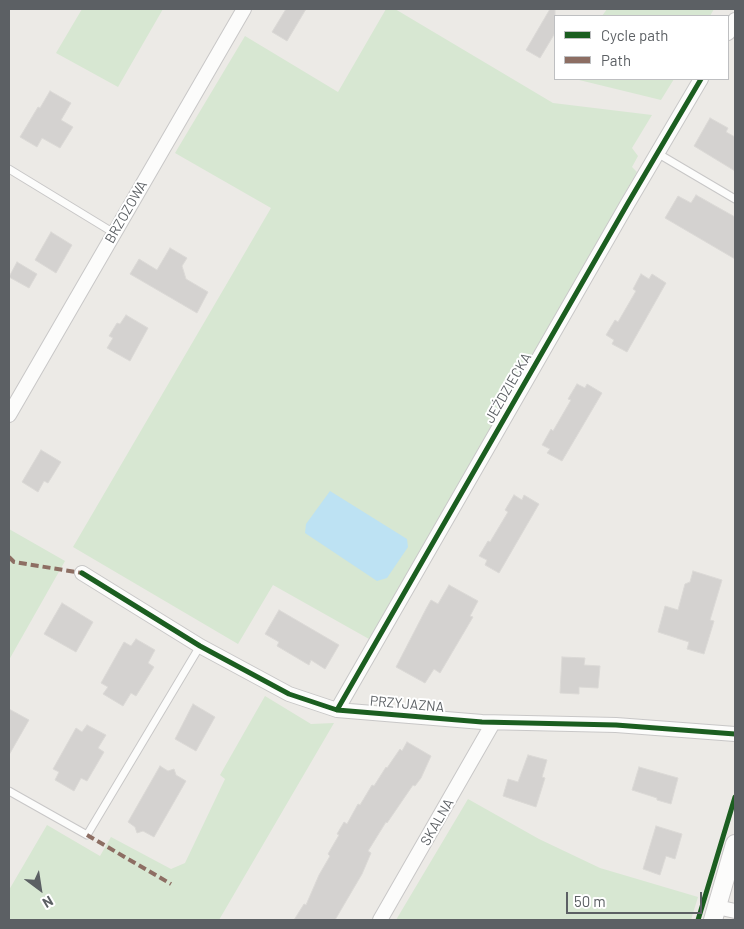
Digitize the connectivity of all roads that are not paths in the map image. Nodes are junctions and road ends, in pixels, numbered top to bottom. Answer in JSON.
{"nodes":[{"id":1,"x":239,"y":10,"type":"edge"},
{"id":2,"x":735,"y":20,"type":"edge"},
{"id":3,"x":729,"y":31,"type":"edge"},
{"id":4,"x":700,"y":80,"type":"edge"},
{"id":5,"x":657,"y":153,"type":"junction"},
{"id":6,"x":9,"y":170,"type":"edge"},
{"id":7,"x":735,"y":199,"type":"edge"},
{"id":8,"x":114,"y":233,"type":"junction"},
{"id":9,"x":9,"y":415,"type":"edge"},
{"id":10,"x":82,"y":573,"type":"dead end"},
{"id":11,"x":200,"y":646,"type":"junction"},
{"id":12,"x":337,"y":710,"type":"junction"},
{"id":13,"x":493,"y":723,"type":"junction"},
{"id":14,"x":735,"y":734,"type":"edge"},
{"id":15,"x":9,"y":791,"type":"edge"},
{"id":16,"x":735,"y":844,"type":"edge"},
{"id":17,"x":735,"y":911,"type":"edge"},
{"id":18,"x":715,"y":914,"type":"edge"},
{"id":19,"x":380,"y":920,"type":"edge"}],
"edges":[{"from":1,"to":8,"type":"street","name":"BRZOZOWA"},
{"from":2,"to":3,"type":"street"},
{"from":4,"to":5,"type":"street","name":"JEŹDZIECKA"},
{"from":5,"to":7,"type":"lane"},
{"from":5,"to":12,"type":"street","name":"JEŹDZIECKA"},
{"from":6,"to":8,"type":"lane"},
{"from":8,"to":9,"type":"street","name":"BRZOZOWA"},
{"from":10,"to":11,"type":"street","name":"PRZYJAZNA"},
{"from":11,"to":12,"type":"street","name":"PRZYJAZNA"},
{"from":11,"to":15,"type":"lane"},
{"from":12,"to":13,"type":"street","name":"PRZYJAZNA"},
{"from":13,"to":14,"type":"street","name":"PRZYJAZNA"},
{"from":13,"to":19,"type":"street","name":"SKALNA"},
{"from":16,"to":18,"type":"street"},
{"from":17,"to":18,"type":"street"}]}
